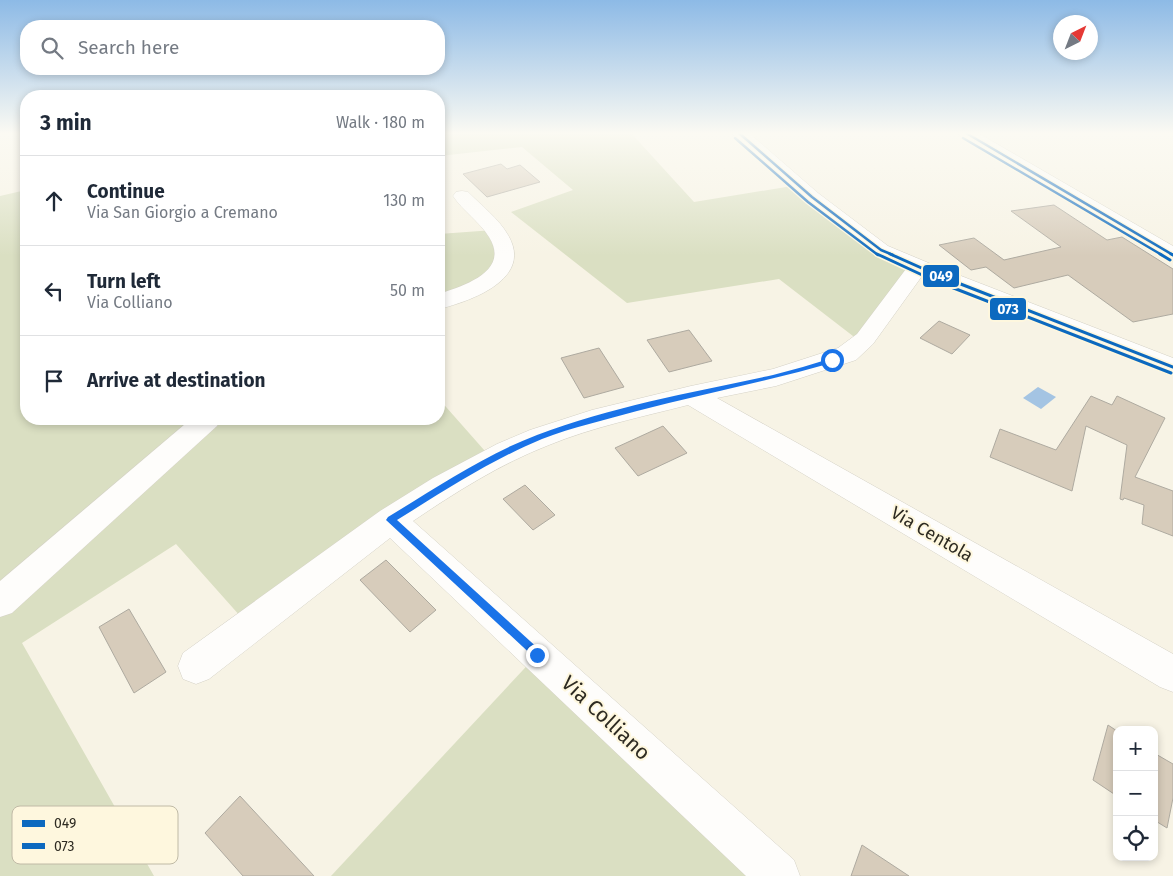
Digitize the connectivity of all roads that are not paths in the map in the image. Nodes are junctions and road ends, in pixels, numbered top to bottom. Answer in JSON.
{"nodes":[{"id":1,"x":786,"y":174,"type":"edge"},
{"id":2,"x":1035,"y":174,"type":"edge"},
{"id":3,"x":462,"y":196,"type":"dead end"},
{"id":4,"x":1173,"y":255,"type":"edge"},
{"id":5,"x":918,"y":267,"type":"junction"},
{"id":6,"x":445,"y":300,"type":"edge"},
{"id":7,"x":1173,"y":367,"type":"edge"},
{"id":8,"x":691,"y":395,"type":"junction"},
{"id":9,"x":201,"y":425,"type":"edge"},
{"id":10,"x":391,"y":520,"type":"junction"},
{"id":11,"x":0,"y":602,"type":"edge"},
{"id":12,"x":196,"y":666,"type":"dead end"},
{"id":13,"x":1173,"y":674,"type":"edge"},
{"id":14,"x":778,"y":876,"type":"edge"}],
"edges":[{"from":1,"to":5,"type":"street"},
{"from":2,"to":4,"type":"street"},
{"from":3,"to":6,"type":"street"},
{"from":5,"to":7,"type":"street"},
{"from":5,"to":8,"type":"street"},
{"from":8,"to":10,"type":"street"},
{"from":8,"to":13,"type":"street","name":"Via Centola"},
{"from":9,"to":11,"type":"street"},
{"from":10,"to":12,"type":"street"},
{"from":10,"to":14,"type":"street","name":"Via Colliano"}]}
